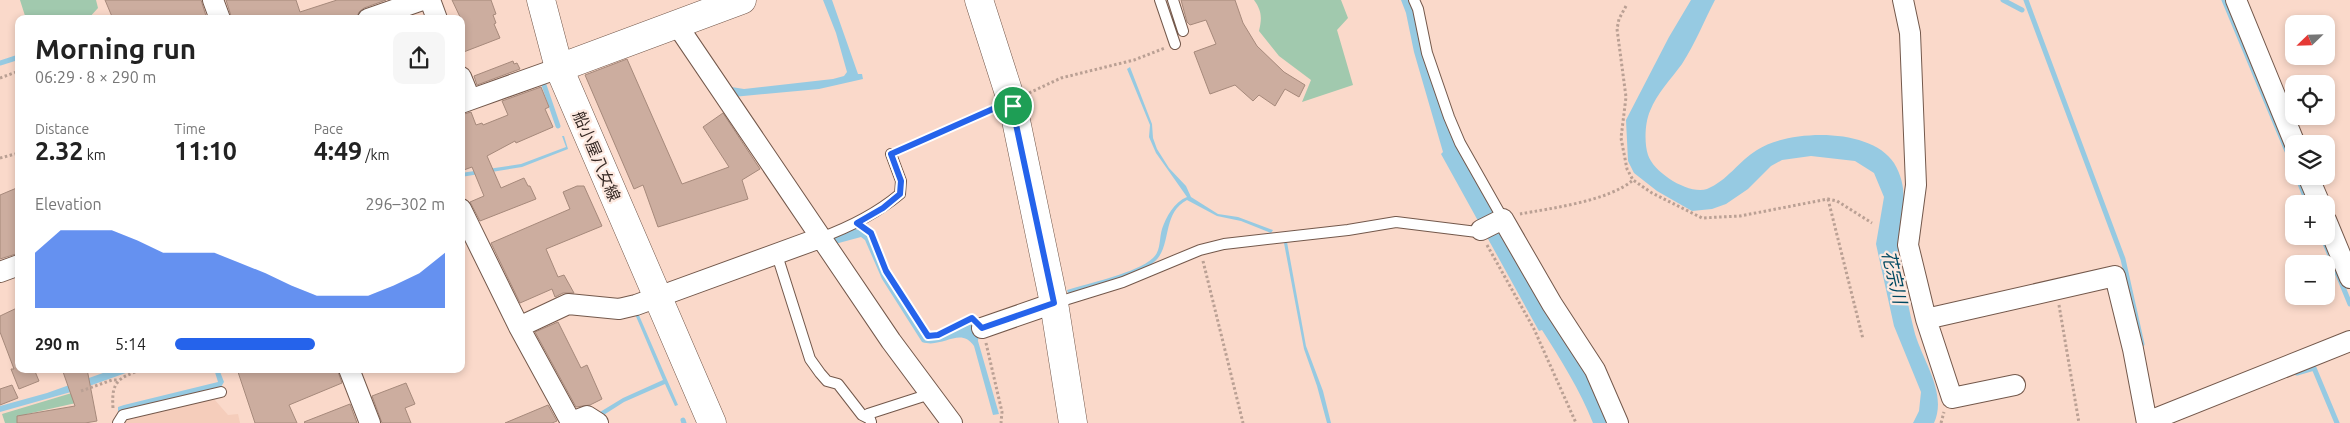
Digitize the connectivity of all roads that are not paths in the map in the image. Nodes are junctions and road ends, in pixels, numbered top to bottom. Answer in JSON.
{"nodes":[{"id":1,"x":213,"y":0,"type":"edge"},
{"id":2,"x":422,"y":0,"type":"edge"},
{"id":3,"x":430,"y":0,"type":"edge"},
{"id":4,"x":541,"y":0,"type":"edge"},
{"id":5,"x":742,"y":0,"type":"edge"},
{"id":6,"x":979,"y":0,"type":"edge"},
{"id":7,"x":1160,"y":0,"type":"edge"},
{"id":8,"x":1173,"y":0,"type":"edge"},
{"id":9,"x":1414,"y":0,"type":"edge"},
{"id":10,"x":1903,"y":0,"type":"edge"},
{"id":11,"x":2236,"y":0,"type":"edge"},
{"id":12,"x":219,"y":15,"type":"edge"},
{"id":13,"x":379,"y":15,"type":"edge"},
{"id":14,"x":436,"y":15,"type":"edge"},
{"id":15,"x":677,"y":24,"type":"junction"},
{"id":16,"x":1183,"y":31,"type":"dead end"},
{"id":17,"x":1175,"y":44,"type":"road end"},
{"id":18,"x":559,"y":68,"type":"junction"},
{"id":19,"x":466,"y":101,"type":"edge"},
{"id":20,"x":2291,"y":135,"type":"edge"},
{"id":21,"x":891,"y":154,"type":"road end"},
{"id":22,"x":465,"y":217,"type":"edge"},
{"id":23,"x":1502,"y":220,"type":"junction"},
{"id":24,"x":1480,"y":230,"type":"joint"},
{"id":25,"x":820,"y":238,"type":"junction"},
{"id":26,"x":2335,"y":242,"type":"edge"},
{"id":27,"x":777,"y":255,"type":"junction"},
{"id":28,"x":15,"y":266,"type":"edge"},
{"id":29,"x":0,"y":272,"type":"edge"},
{"id":30,"x":2350,"y":278,"type":"edge"},
{"id":31,"x":657,"y":296,"type":"junction"},
{"id":32,"x":1054,"y":303,"type":"junction"},
{"id":33,"x":1926,"y":319,"type":"junction"},
{"id":34,"x":519,"y":327,"type":"junction"},
{"id":35,"x":982,"y":328,"type":"road end"},
{"id":36,"x":2350,"y":341,"type":"edge"},
{"id":37,"x":351,"y":373,"type":"edge"},
{"id":38,"x":2015,"y":385,"type":"dead end"},
{"id":39,"x":221,"y":392,"type":"dead end"},
{"id":40,"x":930,"y":394,"type":"junction"},
{"id":41,"x":871,"y":421,"type":"edge"},
{"id":42,"x":118,"y":422,"type":"edge"},
{"id":43,"x":571,"y":422,"type":"edge"},
{"id":44,"x":2147,"y":422,"type":"edge"},
{"id":45,"x":370,"y":423,"type":"edge"},
{"id":46,"x":598,"y":423,"type":"edge"},
{"id":47,"x":712,"y":423,"type":"edge"},
{"id":48,"x":952,"y":423,"type":"edge"},
{"id":49,"x":1073,"y":423,"type":"edge"},
{"id":50,"x":1618,"y":423,"type":"edge"}],
"edges":[{"from":1,"to":12,"type":"street"},
{"from":2,"to":13,"type":"street"},
{"from":3,"to":14,"type":"street"},
{"from":4,"to":18,"type":"main road","name":"船小屋八女線"},
{"from":5,"to":15,"type":"main road"},
{"from":6,"to":32,"type":"main road"},
{"from":7,"to":17,"type":"lane"},
{"from":8,"to":16,"type":"lane"},
{"from":9,"to":23,"type":"lane"},
{"from":10,"to":33,"type":"street"},
{"from":11,"to":20,"type":"street"},
{"from":15,"to":18,"type":"main road"},
{"from":15,"to":25,"type":"street"},
{"from":18,"to":19,"type":"street"},
{"from":18,"to":31,"type":"main road","name":"船小屋八女線"},
{"from":21,"to":25,"type":"lane"},
{"from":22,"to":34,"type":"street"},
{"from":23,"to":24,"type":"street"},
{"from":23,"to":50,"type":"street"},
{"from":24,"to":32,"type":"lane"},
{"from":25,"to":27,"type":"street"},
{"from":25,"to":40,"type":"street"},
{"from":26,"to":30,"type":"street"},
{"from":27,"to":31,"type":"street"},
{"from":27,"to":41,"type":"lane"},
{"from":28,"to":29,"type":"street"},
{"from":31,"to":34,"type":"street"},
{"from":31,"to":47,"type":"main road","name":"船小屋八女線"},
{"from":32,"to":35,"type":"street"},
{"from":32,"to":49,"type":"main road"},
{"from":33,"to":38,"type":"street"},
{"from":33,"to":44,"type":"street"},
{"from":34,"to":43,"type":"street"},
{"from":36,"to":44,"type":"street"},
{"from":37,"to":45,"type":"street"},
{"from":39,"to":42,"type":"lane"},
{"from":40,"to":41,"type":"lane"},
{"from":40,"to":48,"type":"street"},
{"from":43,"to":46,"type":"street"}]}
